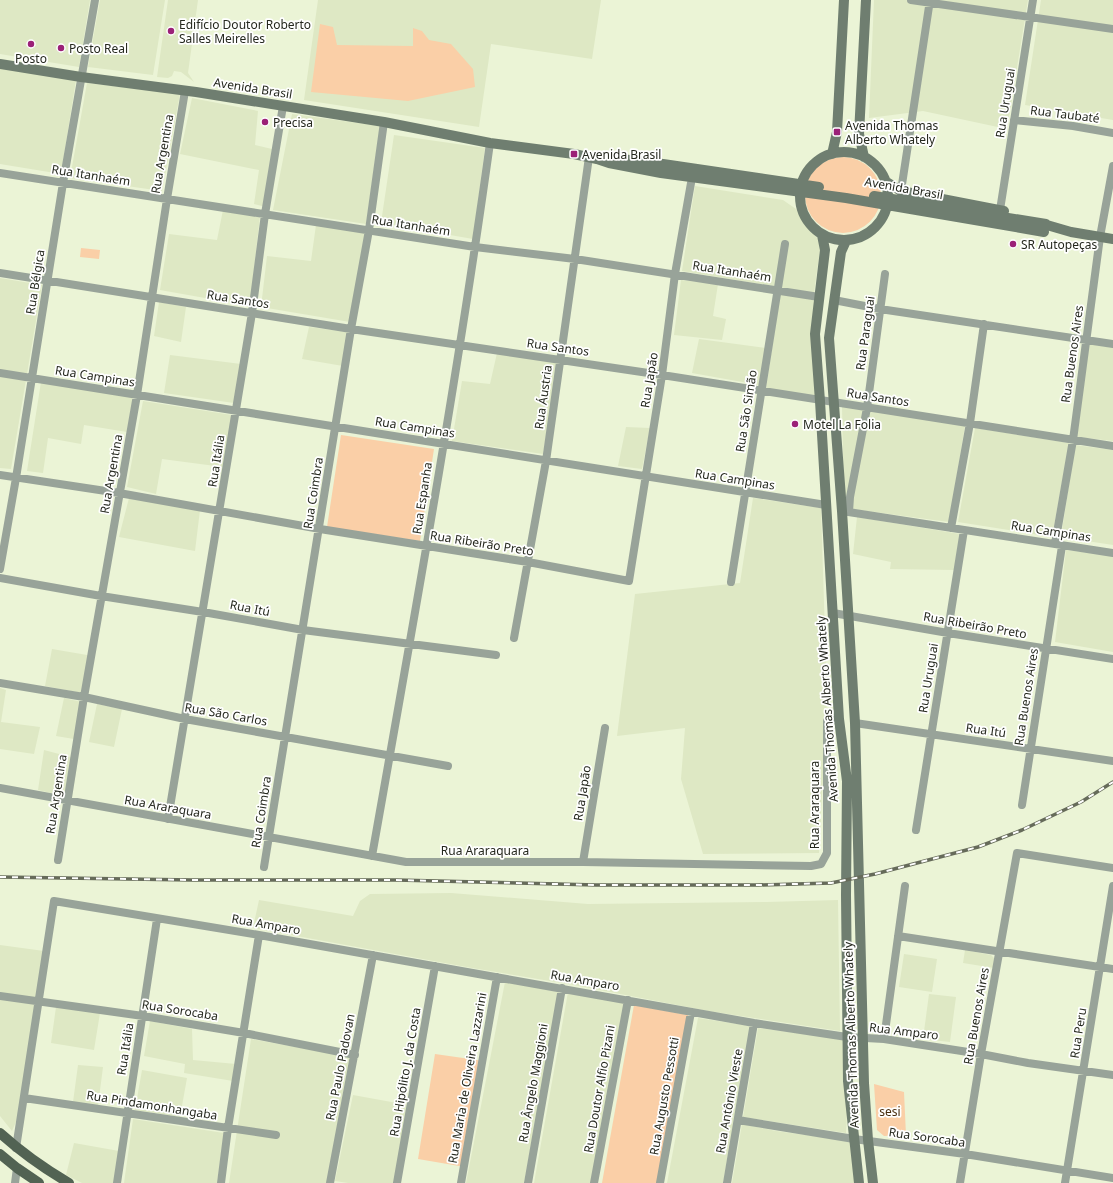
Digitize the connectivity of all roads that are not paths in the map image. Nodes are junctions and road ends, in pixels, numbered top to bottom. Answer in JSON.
{"nodes":[{"id":1,"x":94,"y":0,"type":"edge"},
{"id":2,"x":844,"y":0,"type":"edge"},
{"id":3,"x":866,"y":0,"type":"edge"},
{"id":4,"x":911,"y":0,"type":"edge"},
{"id":5,"x":1033,"y":0,"type":"edge"},
{"id":6,"x":930,"y":1,"type":"edge"},
{"id":7,"x":1030,"y":18,"type":"junction"},
{"id":8,"x":1113,"y":29,"type":"edge"},
{"id":9,"x":0,"y":64,"type":"edge"},
{"id":10,"x":81,"y":77,"type":"junction"},
{"id":11,"x":185,"y":91,"type":"junction"},
{"id":12,"x":283,"y":106,"type":"junction"},
{"id":13,"x":1014,"y":120,"type":"junction"},
{"id":14,"x":384,"y":122,"type":"junction"},
{"id":15,"x":1113,"y":133,"type":"edge"},
{"id":16,"x":490,"y":143,"type":"junction"},
{"id":17,"x":832,"y":154,"type":"junction"},
{"id":18,"x":864,"y":157,"type":"junction"},
{"id":19,"x":593,"y":158,"type":"junction"},
{"id":20,"x":1113,"y":166,"type":"edge"},
{"id":21,"x":662,"y":169,"type":"junction"},
{"id":22,"x":807,"y":172,"type":"junction"},
{"id":23,"x":0,"y":173,"type":"edge"},
{"id":24,"x":885,"y":181,"type":"junction"},
{"id":25,"x":63,"y":183,"type":"junction"},
{"id":26,"x":691,"y":183,"type":"junction"},
{"id":27,"x":901,"y":191,"type":"junction"},
{"id":28,"x":167,"y":200,"type":"junction"},
{"id":29,"x":1000,"y":210,"type":"junction"},
{"id":30,"x":265,"y":214,"type":"junction"},
{"id":31,"x":884,"y":214,"type":"junction"},
{"id":32,"x":805,"y":216,"type":"junction"},
{"id":33,"x":1045,"y":228,"type":"junction"},
{"id":34,"x":369,"y":230,"type":"junction"},
{"id":35,"x":822,"y":235,"type":"junction"},
{"id":36,"x":1100,"y":237,"type":"junction"},
{"id":37,"x":1113,"y":239,"type":"edge"},
{"id":38,"x":846,"y":241,"type":"junction"},
{"id":39,"x":785,"y":244,"type":"dead end"},
{"id":40,"x":475,"y":247,"type":"junction"},
{"id":41,"x":575,"y":258,"type":"junction"},
{"id":42,"x":0,"y":273,"type":"edge"},
{"id":43,"x":675,"y":274,"type":"junction"},
{"id":44,"x":885,"y":274,"type":"dead end"},
{"id":45,"x":48,"y":282,"type":"junction"},
{"id":46,"x":778,"y":290,"type":"junction"},
{"id":47,"x":819,"y":297,"type":"junction"},
{"id":48,"x":152,"y":298,"type":"junction"},
{"id":49,"x":834,"y":300,"type":"junction"},
{"id":50,"x":880,"y":309,"type":"junction"},
{"id":51,"x":252,"y":314,"type":"junction"},
{"id":52,"x":984,"y":324,"type":"junction"},
{"id":53,"x":351,"y":330,"type":"junction"},
{"id":54,"x":1086,"y":339,"type":"junction"},
{"id":55,"x":1113,"y":344,"type":"edge"},
{"id":56,"x":459,"y":346,"type":"junction"},
{"id":57,"x":561,"y":360,"type":"junction"},
{"id":58,"x":0,"y":373,"type":"edge"},
{"id":59,"x":662,"y":375,"type":"junction"},
{"id":60,"x":32,"y":378,"type":"junction"},
{"id":61,"x":762,"y":391,"type":"junction"},
{"id":62,"x":137,"y":395,"type":"junction"},
{"id":63,"x":820,"y":400,"type":"junction"},
{"id":64,"x":834,"y":403,"type":"junction"},
{"id":65,"x":867,"y":408,"type":"junction"},
{"id":66,"x":236,"y":411,"type":"junction"},
{"id":67,"x":970,"y":423,"type":"junction"},
{"id":68,"x":336,"y":427,"type":"junction"},
{"id":69,"x":1073,"y":440,"type":"junction"},
{"id":70,"x":443,"y":444,"type":"junction"},
{"id":71,"x":1113,"y":446,"type":"edge"},
{"id":72,"x":546,"y":461,"type":"junction"},
{"id":73,"x":0,"y":475,"type":"edge"},
{"id":74,"x":646,"y":476,"type":"junction"},
{"id":75,"x":16,"y":478,"type":"junction"},
{"id":76,"x":745,"y":492,"type":"junction"},
{"id":77,"x":119,"y":493,"type":"junction"},
{"id":78,"x":826,"y":505,"type":"junction"},
{"id":79,"x":219,"y":512,"type":"junction"},
{"id":80,"x":846,"y":512,"type":"junction"},
{"id":81,"x":951,"y":528,"type":"junction"},
{"id":82,"x":320,"y":530,"type":"junction"},
{"id":83,"x":964,"y":530,"type":"junction"},
{"id":84,"x":1059,"y":545,"type":"junction"},
{"id":85,"x":426,"y":546,"type":"junction"},
{"id":86,"x":1113,"y":553,"type":"edge"},
{"id":87,"x":528,"y":562,"type":"junction"},
{"id":88,"x":0,"y":569,"type":"edge"},
{"id":89,"x":0,"y":578,"type":"edge"},
{"id":90,"x":629,"y":581,"type":"joint"},
{"id":91,"x":731,"y":582,"type":"dead end"},
{"id":92,"x":101,"y":596,"type":"junction"},
{"id":93,"x":203,"y":612,"type":"junction"},
{"id":94,"x":833,"y":613,"type":"junction"},
{"id":95,"x":849,"y":615,"type":"junction"},
{"id":96,"x":303,"y":630,"type":"junction"},
{"id":97,"x":948,"y":633,"type":"junction"},
{"id":98,"x":514,"y":638,"type":"dead end"},
{"id":99,"x":410,"y":643,"type":"junction"},
{"id":100,"x":1046,"y":649,"type":"junction"},
{"id":101,"x":496,"y":655,"type":"dead end"},
{"id":102,"x":1113,"y":659,"type":"edge"},
{"id":103,"x":0,"y":683,"type":"edge"},
{"id":104,"x":84,"y":696,"type":"junction"},
{"id":105,"x":185,"y":719,"type":"junction"},
{"id":106,"x":839,"y":719,"type":"junction"},
{"id":107,"x":855,"y":723,"type":"junction"},
{"id":108,"x":605,"y":728,"type":"dead end"},
{"id":109,"x":932,"y":734,"type":"junction"},
{"id":110,"x":286,"y":737,"type":"junction"},
{"id":111,"x":1031,"y":748,"type":"junction"},
{"id":112,"x":390,"y":756,"type":"junction"},
{"id":113,"x":1113,"y":761,"type":"edge"},
{"id":114,"x":448,"y":766,"type":"dead end"},
{"id":115,"x":852,"y":781,"type":"junction"},
{"id":116,"x":0,"y":788,"type":"edge"},
{"id":117,"x":67,"y":801,"type":"junction"},
{"id":118,"x":1022,"y":805,"type":"dead end"},
{"id":119,"x":168,"y":819,"type":"junction"},
{"id":120,"x":916,"y":830,"type":"dead end"},
{"id":121,"x":269,"y":837,"type":"junction"},
{"id":122,"x":372,"y":856,"type":"junction"},
{"id":123,"x":58,"y":860,"type":"dead end"},
{"id":124,"x":583,"y":862,"type":"junction"},
{"id":125,"x":264,"y":867,"type":"dead end"},
{"id":126,"x":1113,"y":868,"type":"edge"},
{"id":127,"x":905,"y":886,"type":"dead end"},
{"id":128,"x":1113,"y":886,"type":"edge"},
{"id":129,"x":157,"y":919,"type":"junction"},
{"id":130,"x":259,"y":935,"type":"junction"},
{"id":131,"x":898,"y":936,"type":"junction"},
{"id":132,"x":1000,"y":952,"type":"junction"},
{"id":133,"x":373,"y":955,"type":"junction"},
{"id":134,"x":435,"y":966,"type":"junction"},
{"id":135,"x":1100,"y":967,"type":"junction"},
{"id":136,"x":1113,"y":969,"type":"edge"},
{"id":137,"x":497,"y":977,"type":"junction"},
{"id":138,"x":562,"y":988,"type":"junction"},
{"id":139,"x":0,"y":996,"type":"edge"},
{"id":140,"x":628,"y":1000,"type":"junction"},
{"id":141,"x":39,"y":1002,"type":"junction"},
{"id":142,"x":691,"y":1012,"type":"junction"},
{"id":143,"x":143,"y":1016,"type":"junction"},
{"id":144,"x":754,"y":1023,"type":"junction"},
{"id":145,"x":244,"y":1033,"type":"junction"},
{"id":146,"x":847,"y":1037,"type":"junction"},
{"id":147,"x":863,"y":1037,"type":"junction"},
{"id":148,"x":884,"y":1039,"type":"junction"},
{"id":149,"x":355,"y":1054,"type":"junction"},
{"id":150,"x":981,"y":1054,"type":"junction"},
{"id":151,"x":1084,"y":1070,"type":"junction"},
{"id":152,"x":1113,"y":1075,"type":"edge"},
{"id":153,"x":24,"y":1098,"type":"junction"},
{"id":154,"x":127,"y":1113,"type":"junction"},
{"id":155,"x":738,"y":1120,"type":"junction"},
{"id":156,"x":228,"y":1128,"type":"junction"},
{"id":157,"x":0,"y":1133,"type":"edge"},
{"id":158,"x":276,"y":1136,"type":"dead end"},
{"id":159,"x":854,"y":1139,"type":"junction"},
{"id":160,"x":868,"y":1140,"type":"junction"},
{"id":161,"x":16,"y":1148,"type":"junction"},
{"id":162,"x":0,"y":1154,"type":"edge"},
{"id":163,"x":965,"y":1154,"type":"junction"},
{"id":164,"x":17,"y":1168,"type":"junction"},
{"id":165,"x":1067,"y":1170,"type":"junction"},
{"id":166,"x":1113,"y":1178,"type":"edge"},
{"id":167,"x":14,"y":1183,"type":"edge"},
{"id":168,"x":39,"y":1183,"type":"edge"},
{"id":169,"x":70,"y":1183,"type":"edge"},
{"id":170,"x":117,"y":1183,"type":"edge"},
{"id":171,"x":221,"y":1183,"type":"edge"},
{"id":172,"x":330,"y":1183,"type":"edge"},
{"id":173,"x":398,"y":1183,"type":"edge"},
{"id":174,"x":461,"y":1183,"type":"edge"},
{"id":175,"x":528,"y":1183,"type":"edge"},
{"id":176,"x":594,"y":1183,"type":"edge"},
{"id":177,"x":660,"y":1183,"type":"edge"},
{"id":178,"x":727,"y":1183,"type":"edge"},
{"id":179,"x":859,"y":1183,"type":"edge"},
{"id":180,"x":873,"y":1183,"type":"edge"},
{"id":181,"x":960,"y":1183,"type":"edge"},
{"id":182,"x":1065,"y":1183,"type":"edge"}],
"edges":[{"from":1,"to":10,"type":"street","name":"Rua Bélgica"},
{"from":2,"to":17,"type":"main road"},
{"from":3,"to":18,"type":"main road"},
{"from":4,"to":6,"type":"street"},
{"from":5,"to":7,"type":"street","name":"Rua Uruguai"},
{"from":6,"to":7,"type":"street"},
{"from":6,"to":27,"type":"street"},
{"from":7,"to":8,"type":"street"},
{"from":7,"to":13,"type":"street","name":"Rua Uruguai"},
{"from":9,"to":10,"type":"main road","name":"Avenida Brasil"},
{"from":10,"to":11,"type":"main road","name":"Avenida Brasil"},
{"from":10,"to":25,"type":"street","name":"Rua Bélgica"},
{"from":11,"to":12,"type":"main road","name":"Avenida Brasil"},
{"from":11,"to":28,"type":"street","name":"Rua Argentina"},
{"from":12,"to":14,"type":"main road","name":"Avenida Brasil"},
{"from":12,"to":30,"type":"street","name":"Rua Itália"},
{"from":13,"to":15,"type":"street","name":"Rua Taubaté"},
{"from":13,"to":29,"type":"street","name":"Rua Uruguai"},
{"from":14,"to":16,"type":"main road","name":"Avenida Brasil"},
{"from":14,"to":34,"type":"street","name":"Rua Coimbra"},
{"from":16,"to":19,"type":"main road","name":"Avenida Brasil"},
{"from":16,"to":40,"type":"street","name":"Rua Espanha"},
{"from":17,"to":18,"type":"main road"},
{"from":17,"to":22,"type":"main road"},
{"from":18,"to":24,"type":"main road"},
{"from":19,"to":21,"type":"main road","name":"Avenida Brasil"},
{"from":19,"to":41,"type":"street","name":"Rua Áustria"},
{"from":20,"to":36,"type":"street","name":"Rua Buenos Aires"},
{"from":21,"to":22,"type":"main road","name":"Avenida Brasil"},
{"from":21,"to":26,"type":"main road","name":"Avenida Brasil"},
{"from":21,"to":33,"type":"main road","name":"Avenida Brasil"},
{"from":22,"to":32,"type":"main road"},
{"from":23,"to":25,"type":"street","name":"Rua Itanhaém"},
{"from":24,"to":27,"type":"main road","name":"Avenida Brasil"},
{"from":24,"to":31,"type":"main road"},
{"from":25,"to":28,"type":"street","name":"Rua Itanhaém"},
{"from":25,"to":45,"type":"street","name":"Rua Bélgica"},
{"from":26,"to":32,"type":"main road","name":"Avenida Brasil"},
{"from":26,"to":43,"type":"street","name":"Rua Japão"},
{"from":27,"to":29,"type":"main road","name":"Avenida Brasil"},
{"from":28,"to":30,"type":"street","name":"Rua Itanhaém"},
{"from":28,"to":48,"type":"street","name":"Rua Argentina"},
{"from":29,"to":33,"type":"main road","name":"Avenida Brasil"},
{"from":30,"to":34,"type":"street","name":"Rua Itanhaém"},
{"from":30,"to":51,"type":"street","name":"Rua Itália"},
{"from":31,"to":33,"type":"main road","name":"Avenida Brasil"},
{"from":31,"to":38,"type":"main road"},
{"from":32,"to":35,"type":"main road"},
{"from":33,"to":36,"type":"main road","name":"Avenida Brasil"},
{"from":34,"to":40,"type":"street","name":"Rua Itanhaém"},
{"from":34,"to":53,"type":"street","name":"Rua Coimbra"},
{"from":35,"to":38,"type":"main road"},
{"from":35,"to":47,"type":"main road","name":"Avenida Thomas Alberto Whately"},
{"from":36,"to":37,"type":"main road","name":"Avenida Brasil"},
{"from":36,"to":54,"type":"street","name":"Rua Buenos Aires"},
{"from":38,"to":49,"type":"main road","name":"Avenida Thomas Alberto Whately"},
{"from":39,"to":46,"type":"street","name":"Rua São Simão"},
{"from":40,"to":41,"type":"street","name":"Rua Itanhaém"},
{"from":40,"to":56,"type":"street","name":"Rua Espanha"},
{"from":41,"to":43,"type":"street","name":"Rua Itanhaém"},
{"from":41,"to":57,"type":"street","name":"Rua Áustria"},
{"from":42,"to":45,"type":"street","name":"Rua Santos"},
{"from":43,"to":46,"type":"street","name":"Rua Itanhaém"},
{"from":43,"to":59,"type":"street","name":"Rua Japão"},
{"from":44,"to":50,"type":"street","name":"Rua Paraguai"},
{"from":45,"to":48,"type":"street","name":"Rua Santos"},
{"from":45,"to":60,"type":"street","name":"Rua Bélgica"},
{"from":46,"to":47,"type":"street","name":"Rua Itanhaém"},
{"from":46,"to":61,"type":"street","name":"Rua São Simão"},
{"from":47,"to":63,"type":"main road","name":"Avenida Thomas Alberto Whately"},
{"from":48,"to":51,"type":"street","name":"Rua Santos"},
{"from":48,"to":62,"type":"street","name":"Rua Argentina"},
{"from":49,"to":50,"type":"street"},
{"from":49,"to":64,"type":"main road","name":"Avenida Thomas Alberto Whately"},
{"from":50,"to":52,"type":"street"},
{"from":50,"to":65,"type":"street","name":"Rua Paraguai"},
{"from":51,"to":53,"type":"street","name":"Rua Santos"},
{"from":51,"to":66,"type":"street","name":"Rua Itália"},
{"from":52,"to":54,"type":"street"},
{"from":52,"to":67,"type":"street"},
{"from":53,"to":56,"type":"street","name":"Rua Santos"},
{"from":53,"to":68,"type":"street","name":"Rua Coimbra"},
{"from":54,"to":55,"type":"street"},
{"from":54,"to":69,"type":"street","name":"Rua Buenos Aires"},
{"from":56,"to":57,"type":"street","name":"Rua Santos"},
{"from":56,"to":70,"type":"street","name":"Rua Espanha"},
{"from":57,"to":59,"type":"street","name":"Rua Santos"},
{"from":57,"to":72,"type":"street","name":"Rua Áustria"},
{"from":58,"to":60,"type":"street","name":"Rua Campinas"},
{"from":59,"to":61,"type":"street","name":"Rua Santos"},
{"from":59,"to":74,"type":"street","name":"Rua Japão"},
{"from":60,"to":62,"type":"street","name":"Rua Campinas"},
{"from":60,"to":75,"type":"street","name":"Rua Bélgica"},
{"from":61,"to":63,"type":"street","name":"Rua Santos"},
{"from":61,"to":76,"type":"street","name":"Rua São Simão"},
{"from":62,"to":66,"type":"street","name":"Rua Campinas"},
{"from":62,"to":77,"type":"street","name":"Rua Argentina"},
{"from":63,"to":64,"type":"street","name":"Rua Santos"},
{"from":63,"to":78,"type":"main road","name":"Avenida Thomas Alberto Whately"},
{"from":64,"to":65,"type":"street","name":"Rua Santos"},
{"from":64,"to":80,"type":"main road","name":"Avenida Thomas Alberto Whately"},
{"from":65,"to":67,"type":"street","name":"Rua Santos"},
{"from":65,"to":80,"type":"street","name":"Rua Paraguai"},
{"from":66,"to":68,"type":"street","name":"Rua Campinas"},
{"from":66,"to":79,"type":"street","name":"Rua Itália"},
{"from":67,"to":69,"type":"street","name":"Rua Santos"},
{"from":67,"to":81,"type":"street"},
{"from":68,"to":70,"type":"street","name":"Rua Campinas"},
{"from":68,"to":82,"type":"street","name":"Rua Coimbra"},
{"from":69,"to":71,"type":"street","name":"Rua Santos"},
{"from":69,"to":84,"type":"street","name":"Rua Buenos Aires"},
{"from":70,"to":72,"type":"street","name":"Rua Campinas"},
{"from":70,"to":85,"type":"street","name":"Rua Espanha"},
{"from":72,"to":74,"type":"street","name":"Rua Campinas"},
{"from":72,"to":87,"type":"street","name":"Rua Áustria"},
{"from":73,"to":75,"type":"street","name":"Rua Ribeirão Preto"},
{"from":74,"to":76,"type":"street","name":"Rua Campinas"},
{"from":74,"to":90,"type":"street","name":"Rua Japão"},
{"from":75,"to":77,"type":"street","name":"Rua Ribeirão Preto"},
{"from":75,"to":88,"type":"street","name":"Rua Bélgica"},
{"from":76,"to":78,"type":"street","name":"Rua Campinas"},
{"from":76,"to":91,"type":"street","name":"Rua São Simão"},
{"from":77,"to":79,"type":"street","name":"Rua Ribeirão Preto"},
{"from":77,"to":92,"type":"street","name":"Rua Argentina"},
{"from":78,"to":94,"type":"main road","name":"Avenida Thomas Alberto Whately"},
{"from":79,"to":82,"type":"street","name":"Rua Ribeirão Preto"},
{"from":79,"to":93,"type":"street","name":"Rua Itália"},
{"from":80,"to":81,"type":"street","name":"Rua Campinas"},
{"from":80,"to":95,"type":"main road","name":"Avenida Thomas Alberto Whately"},
{"from":81,"to":83,"type":"street","name":"Rua Campinas"},
{"from":82,"to":85,"type":"street","name":"Rua Ribeirão Preto"},
{"from":82,"to":96,"type":"street","name":"Rua Coimbra"},
{"from":83,"to":84,"type":"street","name":"Rua Campinas"},
{"from":83,"to":97,"type":"street","name":"Rua Uruguai"},
{"from":84,"to":86,"type":"street","name":"Rua Campinas"},
{"from":84,"to":100,"type":"street","name":"Rua Buenos Aires"},
{"from":85,"to":87,"type":"street","name":"Rua Ribeirão Preto"},
{"from":85,"to":99,"type":"street","name":"Rua Espanha"},
{"from":87,"to":90,"type":"street","name":"Rua Ribeirão Preto"},
{"from":87,"to":98,"type":"street","name":"Rua Áustria"},
{"from":89,"to":92,"type":"street","name":"Rua Itú"},
{"from":92,"to":93,"type":"street","name":"Rua Itú"},
{"from":92,"to":104,"type":"street","name":"Rua Argentina"},
{"from":93,"to":96,"type":"street","name":"Rua Itú"},
{"from":93,"to":105,"type":"street","name":"Rua Itália"},
{"from":94,"to":95,"type":"street","name":"Rua Ribeirão Preto"},
{"from":94,"to":106,"type":"main road","name":"Avenida Thomas Alberto Whately"},
{"from":95,"to":97,"type":"street","name":"Rua Ribeirão Preto"},
{"from":95,"to":107,"type":"main road","name":"Avenida Thomas Alberto Whately"},
{"from":96,"to":99,"type":"street","name":"Rua Itú"},
{"from":96,"to":110,"type":"street","name":"Rua Coimbra"},
{"from":97,"to":100,"type":"street","name":"Rua Ribeirão Preto"},
{"from":97,"to":109,"type":"street","name":"Rua Uruguai"},
{"from":99,"to":101,"type":"street","name":"Rua Itú"},
{"from":99,"to":112,"type":"street","name":"Rua Espanha"},
{"from":100,"to":102,"type":"street","name":"Rua Ribeirão Preto"},
{"from":100,"to":111,"type":"street","name":"Rua Buenos Aires"},
{"from":103,"to":104,"type":"street","name":"Rua São Carlos"},
{"from":104,"to":105,"type":"street","name":"Rua São Carlos"},
{"from":104,"to":117,"type":"street","name":"Rua Argentina"},
{"from":105,"to":110,"type":"street","name":"Rua São Carlos"},
{"from":105,"to":119,"type":"street","name":"Rua Itália"},
{"from":106,"to":115,"type":"main road","name":"Avenida Thomas Alberto Whately"},
{"from":106,"to":124,"type":"street","name":"Rua Araraquara"},
{"from":107,"to":109,"type":"street","name":"Rua Itú"},
{"from":107,"to":115,"type":"main road","name":"Avenida Thomas Alberto Whately"},
{"from":108,"to":124,"type":"street","name":"Rua Japão"},
{"from":109,"to":111,"type":"street","name":"Rua Itú"},
{"from":109,"to":120,"type":"street","name":"Rua Uruguai"},
{"from":110,"to":112,"type":"street","name":"Rua São Carlos"},
{"from":110,"to":121,"type":"street","name":"Rua Coimbra"},
{"from":111,"to":113,"type":"street","name":"Rua Itú"},
{"from":111,"to":118,"type":"street","name":"Rua Buenos Aires"},
{"from":112,"to":114,"type":"street","name":"Rua São Carlos"},
{"from":112,"to":122,"type":"street","name":"Rua Espanha"},
{"from":115,"to":146,"type":"main road","name":"Avenida Thomas Alberto Whately"},
{"from":115,"to":147,"type":"main road","name":"Avenida Thomas Alberto Whately"},
{"from":116,"to":117,"type":"street","name":"Rua Araraquara"},
{"from":117,"to":119,"type":"street","name":"Rua Araraquara"},
{"from":117,"to":123,"type":"street","name":"Rua Argentina"},
{"from":119,"to":121,"type":"street","name":"Rua Araraquara"},
{"from":121,"to":122,"type":"street","name":"Rua Araraquara"},
{"from":121,"to":125,"type":"street","name":"Rua Coimbra"},
{"from":122,"to":124,"type":"street","name":"Rua Araraquara"},
{"from":126,"to":132,"type":"street","name":"Rua Buenos Aires"},
{"from":127,"to":131,"type":"street"},
{"from":128,"to":135,"type":"street","name":"Rua Peru"},
{"from":129,"to":130,"type":"street","name":"Rua Amparo"},
{"from":129,"to":141,"type":"street","name":"Rua Amparo"},
{"from":129,"to":143,"type":"street","name":"Rua Itália"},
{"from":130,"to":133,"type":"street","name":"Rua Amparo"},
{"from":130,"to":145,"type":"street"},
{"from":131,"to":132,"type":"street"},
{"from":131,"to":148,"type":"street"},
{"from":132,"to":135,"type":"street"},
{"from":132,"to":150,"type":"street","name":"Rua Buenos Aires"},
{"from":133,"to":134,"type":"street","name":"Rua Amparo"},
{"from":133,"to":149,"type":"street","name":"Rua Paulo Padovan"},
{"from":134,"to":137,"type":"street","name":"Rua Amparo"},
{"from":134,"to":173,"type":"street","name":"Rua Hipólito J. da Costa"},
{"from":135,"to":136,"type":"street"},
{"from":135,"to":151,"type":"street","name":"Rua Peru"},
{"from":137,"to":138,"type":"street","name":"Rua Amparo"},
{"from":137,"to":174,"type":"street","name":"Rua Maria de Oliveira Lazzarini"},
{"from":138,"to":140,"type":"street","name":"Rua Amparo"},
{"from":138,"to":175,"type":"street","name":"Rua Ângelo Maggioni"},
{"from":139,"to":141,"type":"street","name":"Rua Sorocaba"},
{"from":140,"to":142,"type":"street","name":"Rua Amparo"},
{"from":140,"to":176,"type":"street","name":"Rua Doutor Alfio Pizani"},
{"from":141,"to":143,"type":"street","name":"Rua Sorocaba"},
{"from":141,"to":153,"type":"street"},
{"from":142,"to":144,"type":"street","name":"Rua Amparo"},
{"from":142,"to":177,"type":"street","name":"Rua Augusto Pessotti"},
{"from":143,"to":145,"type":"street","name":"Rua Sorocaba"},
{"from":143,"to":154,"type":"street","name":"Rua Itália"},
{"from":144,"to":146,"type":"street","name":"Rua Amparo"},
{"from":144,"to":155,"type":"street","name":"Rua Antônio Vieste"},
{"from":145,"to":149,"type":"street","name":"Rua Sorocaba"},
{"from":145,"to":156,"type":"street"},
{"from":146,"to":147,"type":"street","name":"Rua Amparo"},
{"from":146,"to":159,"type":"main road","name":"Avenida Thomas Alberto Whately"},
{"from":147,"to":148,"type":"street","name":"Rua Amparo"},
{"from":147,"to":160,"type":"main road","name":"Avenida Thomas Alberto Whately"},
{"from":148,"to":150,"type":"street","name":"Rua Amparo"},
{"from":149,"to":172,"type":"street","name":"Rua Paulo Padovan"},
{"from":150,"to":151,"type":"street","name":"Rua Amparo"},
{"from":150,"to":163,"type":"street","name":"Rua Buenos Aires"},
{"from":151,"to":152,"type":"street","name":"Rua Amparo"},
{"from":151,"to":165,"type":"street","name":"Rua Peru"},
{"from":153,"to":154,"type":"street","name":"Rua Pindamonhangaba"},
{"from":153,"to":161,"type":"street"},
{"from":154,"to":156,"type":"street","name":"Rua Pindamonhangaba"},
{"from":154,"to":170,"type":"street","name":"Rua Itália"},
{"from":155,"to":159,"type":"street","name":"Rua Sorocaba"},
{"from":155,"to":178,"type":"street","name":"Rua Antônio Vieste"},
{"from":156,"to":158,"type":"street","name":"Rua Pindamonhangaba"},
{"from":156,"to":171,"type":"street"},
{"from":157,"to":161,"type":"main road"},
{"from":159,"to":160,"type":"street","name":"Rua Sorocaba"},
{"from":159,"to":179,"type":"main road","name":"Avenida Thomas Alberto Whately"},
{"from":160,"to":163,"type":"street","name":"Rua Sorocaba"},
{"from":160,"to":180,"type":"main road","name":"Avenida Thomas Alberto Whately"},
{"from":161,"to":169,"type":"main road"},
{"from":162,"to":164,"type":"main road"},
{"from":163,"to":165,"type":"street","name":"Rua Sorocaba"},
{"from":163,"to":181,"type":"street","name":"Rua Buenos Aires"},
{"from":164,"to":167,"type":"street"},
{"from":164,"to":168,"type":"main road"},
{"from":165,"to":166,"type":"street","name":"Rua Sorocaba"},
{"from":165,"to":182,"type":"street","name":"Rua Peru"}]}
